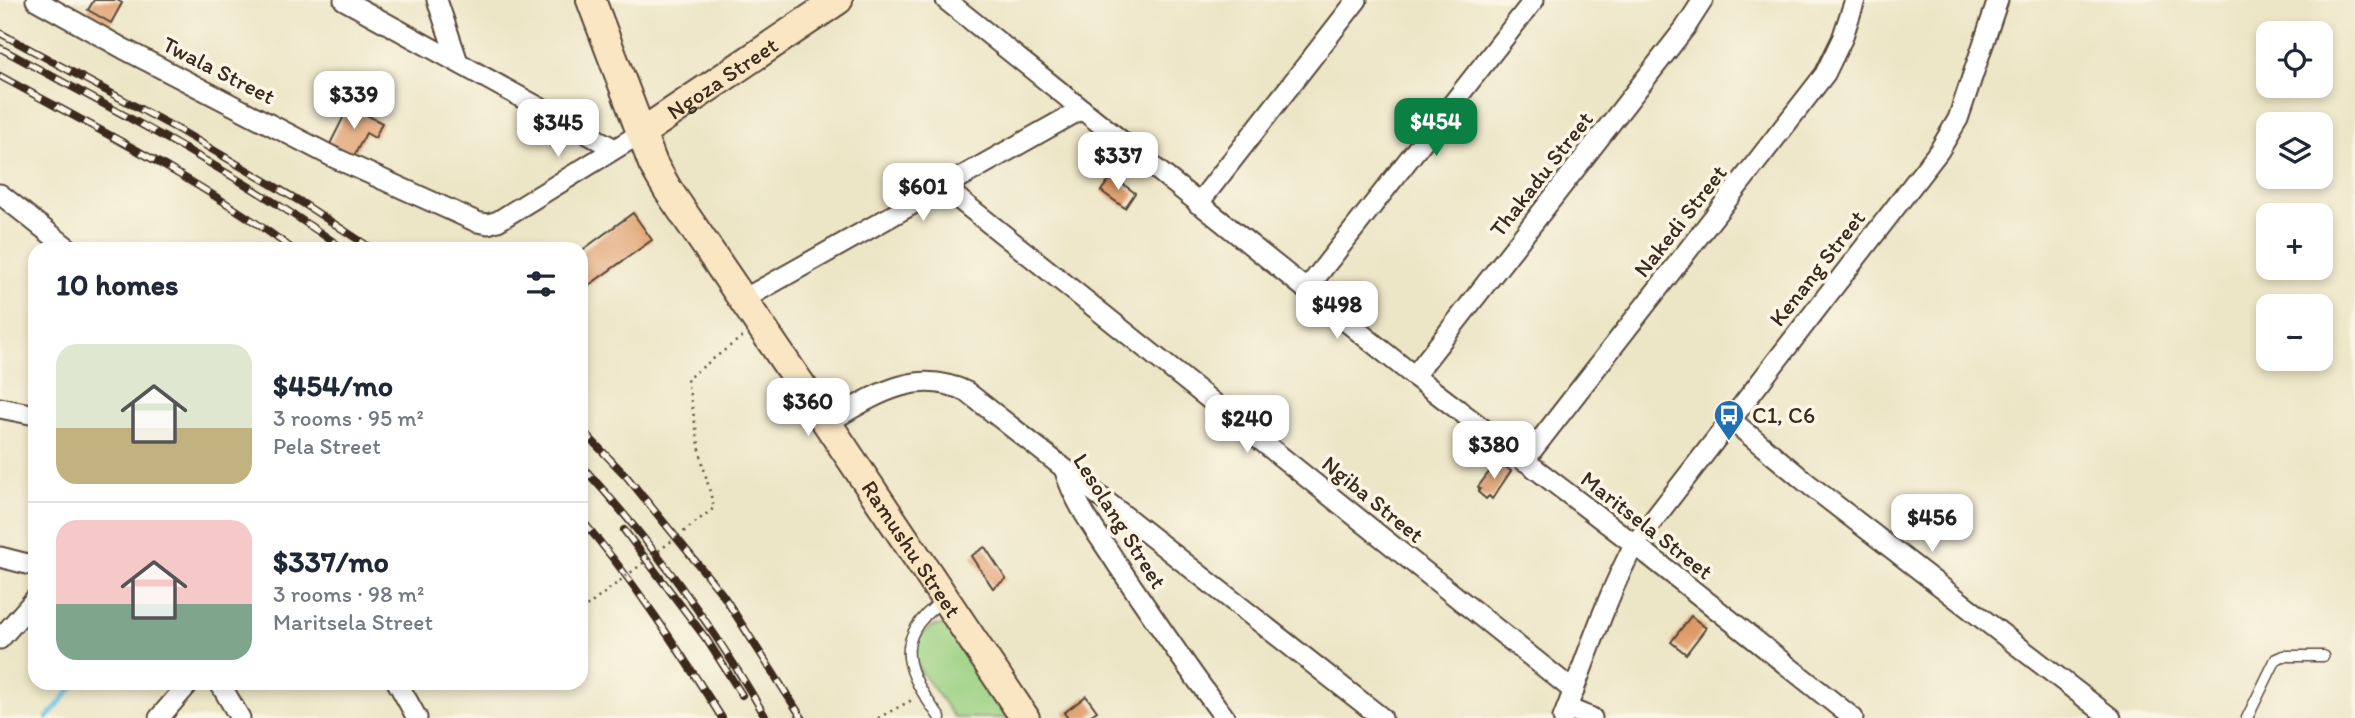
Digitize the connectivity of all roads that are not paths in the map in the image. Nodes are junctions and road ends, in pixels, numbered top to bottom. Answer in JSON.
{"nodes":[{"id":1,"x":36,"y":0,"type":"edge"},
{"id":2,"x":344,"y":0,"type":"edge"},
{"id":3,"x":437,"y":0,"type":"edge"},
{"id":4,"x":591,"y":0,"type":"edge"},
{"id":5,"x":838,"y":0,"type":"edge"},
{"id":6,"x":946,"y":0,"type":"edge"},
{"id":7,"x":1357,"y":0,"type":"edge"},
{"id":8,"x":1534,"y":0,"type":"edge"},
{"id":9,"x":1703,"y":0,"type":"edge"},
{"id":10,"x":1855,"y":0,"type":"edge"},
{"id":11,"x":1998,"y":0,"type":"edge"},
{"id":12,"x":458,"y":62,"type":"junction"},
{"id":13,"x":1082,"y":109,"type":"junction"},
{"id":14,"x":641,"y":133,"type":"junction"},
{"id":15,"x":613,"y":148,"type":"junction"},
{"id":16,"x":945,"y":188,"type":"junction"},
{"id":17,"x":1,"y":196,"type":"edge"},
{"id":18,"x":1198,"y":204,"type":"junction"},
{"id":19,"x":60,"y":242,"type":"edge"},
{"id":20,"x":1306,"y":290,"type":"junction"},
{"id":21,"x":744,"y":299,"type":"junction"},
{"id":22,"x":1414,"y":376,"type":"junction"},
{"id":23,"x":0,"y":408,"type":"edge"},
{"id":24,"x":28,"y":414,"type":"edge"},
{"id":25,"x":1730,"y":419,"type":"junction"},
{"id":26,"x":827,"y":422,"type":"junction"},
{"id":27,"x":1524,"y":461,"type":"junction"},
{"id":28,"x":1064,"y":470,"type":"junction"},
{"id":29,"x":1633,"y":545,"type":"junction"},
{"id":30,"x":0,"y":557,"type":"edge"},
{"id":31,"x":28,"y":564,"type":"edge"},
{"id":32,"x":946,"y":598,"type":"junction"},
{"id":33,"x":28,"y":607,"type":"edge"},
{"id":34,"x":0,"y":639,"type":"edge"},
{"id":35,"x":2323,"y":656,"type":"dead end"},
{"id":36,"x":183,"y":690,"type":"edge"},
{"id":37,"x":224,"y":690,"type":"edge"},
{"id":38,"x":401,"y":690,"type":"edge"},
{"id":39,"x":1568,"y":706,"type":"edge"},
{"id":40,"x":159,"y":718,"type":"edge"},
{"id":41,"x":240,"y":718,"type":"edge"},
{"id":42,"x":417,"y":718,"type":"edge"},
{"id":43,"x":940,"y":718,"type":"edge"},
{"id":44,"x":1025,"y":718,"type":"edge"},
{"id":45,"x":1225,"y":718,"type":"edge"},
{"id":46,"x":1382,"y":718,"type":"edge"},
{"id":47,"x":1592,"y":718,"type":"edge"},
{"id":48,"x":1853,"y":718,"type":"edge"},
{"id":49,"x":2111,"y":718,"type":"edge"},
{"id":50,"x":2247,"y":718,"type":"edge"}],
"edges":[{"from":1,"to":15,"type":"street","name":"Twala Street"},
{"from":2,"to":12,"type":"street"},
{"from":3,"to":12,"type":"street"},
{"from":4,"to":14,"type":"street","name":"Ramushu Street"},
{"from":5,"to":14,"type":"street","name":"Ngoza Street"},
{"from":6,"to":13,"type":"street","name":"Maritsela Street"},
{"from":7,"to":18,"type":"street"},
{"from":8,"to":20,"type":"street"},
{"from":9,"to":22,"type":"street","name":"Thakadu Street"},
{"from":10,"to":27,"type":"street","name":"Nakedi Street"},
{"from":11,"to":25,"type":"street","name":"Kenang Street"},
{"from":12,"to":15,"type":"street"},
{"from":13,"to":16,"type":"street"},
{"from":13,"to":18,"type":"street","name":"Maritsela Street"},
{"from":14,"to":15,"type":"street","name":"Twala Street"},
{"from":14,"to":21,"type":"street","name":"Ramushu Street"},
{"from":16,"to":21,"type":"street"},
{"from":16,"to":39,"type":"street","name":"Ngiba Street"},
{"from":17,"to":19,"type":"street"},
{"from":18,"to":20,"type":"street","name":"Maritsela Street"},
{"from":20,"to":22,"type":"street","name":"Maritsela Street"},
{"from":21,"to":26,"type":"street","name":"Ramushu Street"},
{"from":22,"to":27,"type":"street","name":"Maritsela Street"},
{"from":23,"to":24,"type":"street"},
{"from":25,"to":29,"type":"street","name":"Kenang Street"},
{"from":25,"to":49,"type":"street"},
{"from":26,"to":28,"type":"street","name":"Lesolang Street"},
{"from":26,"to":32,"type":"street","name":"Ramushu Street"},
{"from":27,"to":29,"type":"street","name":"Maritsela Street"},
{"from":28,"to":45,"type":"street","name":"Lesolang Street"},
{"from":28,"to":46,"type":"street"},
{"from":29,"to":39,"type":"street","name":"Kenang Street"},
{"from":29,"to":48,"type":"street","name":"Maritsela Street"},
{"from":30,"to":31,"type":"street"},
{"from":32,"to":43,"type":"lane"},
{"from":32,"to":44,"type":"street","name":"Ramushu Street"},
{"from":33,"to":34,"type":"street"},
{"from":35,"to":50,"type":"lane"},
{"from":36,"to":40,"type":"street"},
{"from":37,"to":41,"type":"street"},
{"from":38,"to":42,"type":"street"},
{"from":39,"to":47,"type":"street","name":"Ngiba Street"}]}
